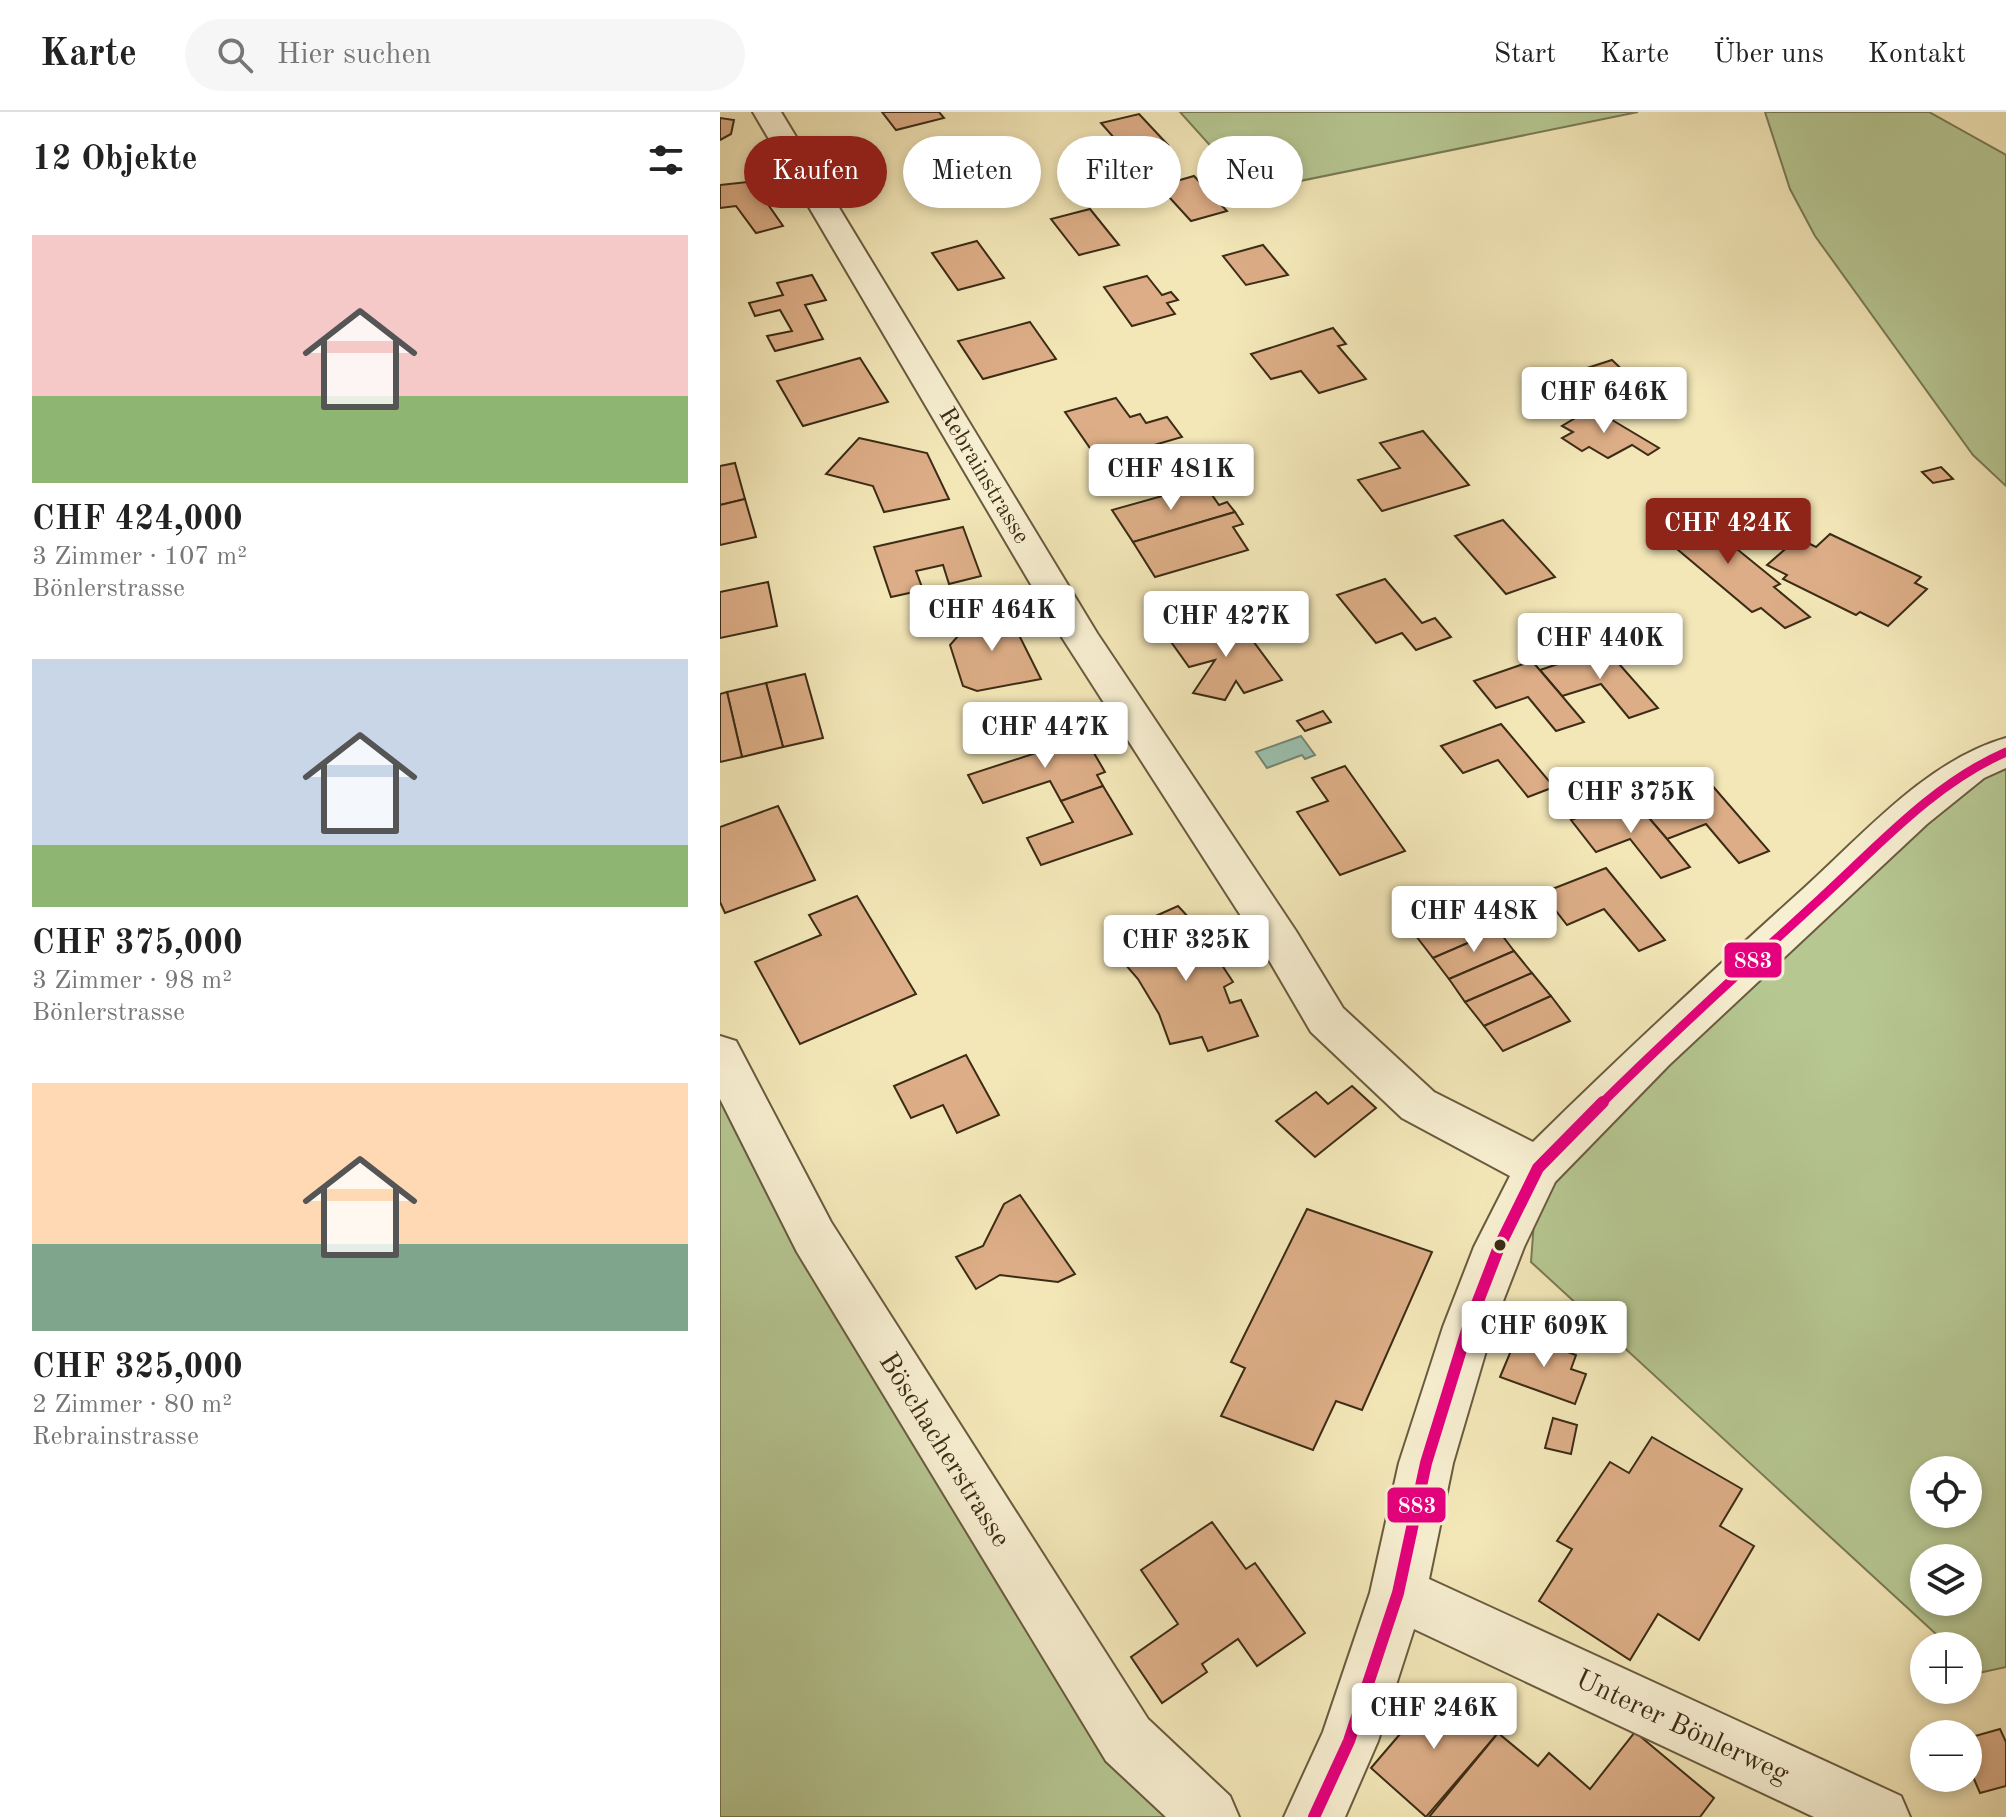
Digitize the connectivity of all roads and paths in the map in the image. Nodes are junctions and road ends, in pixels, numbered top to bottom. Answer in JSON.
{"nodes":[{"id":1,"x":767,"y":112,"type":"edge"},
{"id":2,"x":2006,"y":752,"type":"edge"},
{"id":3,"x":720,"y":1054,"type":"edge"},
{"id":4,"x":1538,"y":1168,"type":"junction"},
{"id":5,"x":1398,"y":1593,"type":"junction"},
{"id":6,"x":1209,"y":1817,"type":"edge"},
{"id":7,"x":1314,"y":1817,"type":"edge"},
{"id":8,"x":1880,"y":1817,"type":"edge"}],
"edges":[{"from":1,"to":4,"type":"street","name":"Rebrainstrasse"},
{"from":2,"to":4,"type":"street"},
{"from":3,"to":6,"type":"street","name":"Böschacherstrasse"},
{"from":4,"to":5,"type":"street"},
{"from":5,"to":7,"type":"street"},
{"from":5,"to":8,"type":"street","name":"Unterer Bönlerweg"}]}
